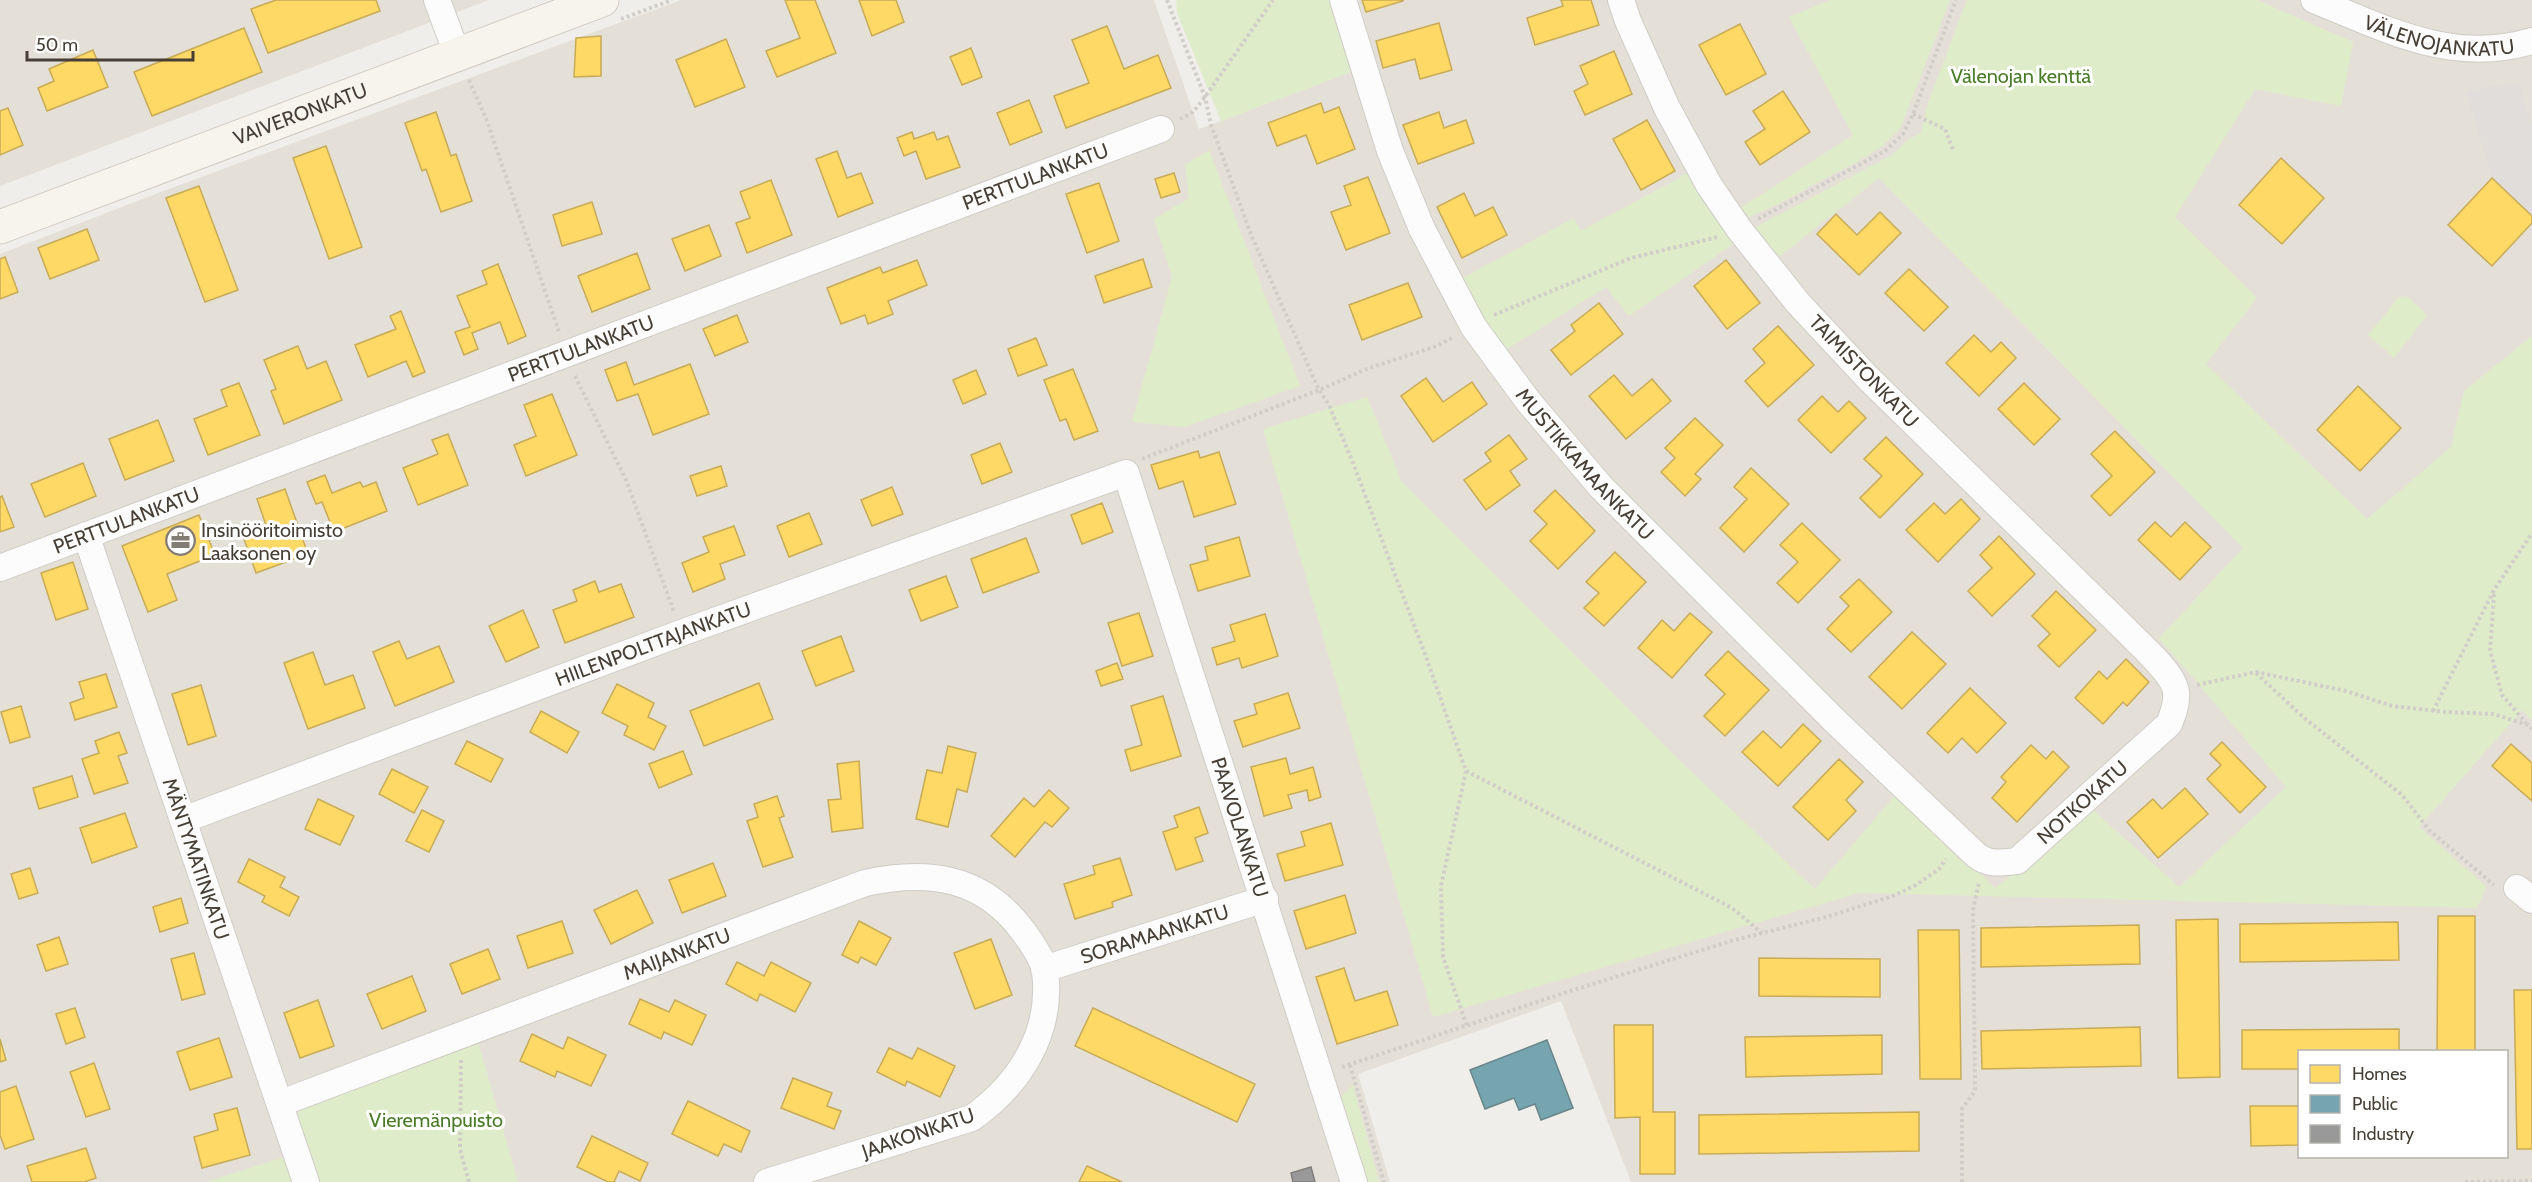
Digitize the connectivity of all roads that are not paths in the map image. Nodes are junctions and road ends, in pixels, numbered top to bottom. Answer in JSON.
{"nodes":[{"id":1,"x":437,"y":0,"type":"edge"},
{"id":2,"x":602,"y":0,"type":"edge"},
{"id":3,"x":1343,"y":0,"type":"edge"},
{"id":4,"x":1621,"y":0,"type":"edge"},
{"id":5,"x":2314,"y":0,"type":"edge"},
{"id":6,"x":2532,"y":41,"type":"edge"},
{"id":7,"x":457,"y":54,"type":"junction"},
{"id":8,"x":1161,"y":129,"type":"road end"},
{"id":9,"x":0,"y":227,"type":"edge"},
{"id":10,"x":1126,"y":473,"type":"joint"},
{"id":11,"x":87,"y":535,"type":"junction"},
{"id":12,"x":0,"y":568,"type":"edge"},
{"id":13,"x":2176,"y":690,"type":"joint"},
{"id":14,"x":183,"y":820,"type":"junction"},
{"id":15,"x":1982,"y":860,"type":"joint"},
{"id":16,"x":1265,"y":899,"type":"junction"},
{"id":17,"x":1044,"y":969,"type":"junction"},
{"id":18,"x":281,"y":1102,"type":"junction"},
{"id":19,"x":306,"y":1182,"type":"edge"},
{"id":20,"x":767,"y":1182,"type":"edge"},
{"id":21,"x":1354,"y":1182,"type":"edge"}],
"edges":[{"from":1,"to":7,"type":"street"},
{"from":2,"to":7,"type":"main road","name":"VAIVERONKATU"},
{"from":3,"to":15,"type":"street","name":"MUSTIKKAMAANKATU"},
{"from":4,"to":13,"type":"street","name":"TAIMISTONKATU"},
{"from":5,"to":6,"type":"street","name":"VÄLENOJANKATU"},
{"from":7,"to":9,"type":"main road","name":"VAIVERONKATU"},
{"from":8,"to":11,"type":"street","name":"PERTTULANKATU"},
{"from":10,"to":14,"type":"street","name":"HIILENPOLTTAJANKATU"},
{"from":10,"to":16,"type":"street","name":"PAAVOLANKATU"},
{"from":11,"to":12,"type":"street","name":"PERTTULANKATU"},
{"from":11,"to":14,"type":"street","name":"MÄNTYMATINKATU"},
{"from":13,"to":15,"type":"street","name":"NOTKOKATU"},
{"from":14,"to":18,"type":"street","name":"MÄNTYMATINKATU"},
{"from":16,"to":17,"type":"street","name":"SORAMAANKATU"},
{"from":16,"to":21,"type":"street","name":"PAAVOLANKATU"},
{"from":17,"to":18,"type":"street","name":"MAIJANKATU"},
{"from":17,"to":20,"type":"street","name":"JAAKONKATU"},
{"from":18,"to":19,"type":"street","name":"MÄNTYMATINKATU"}]}
